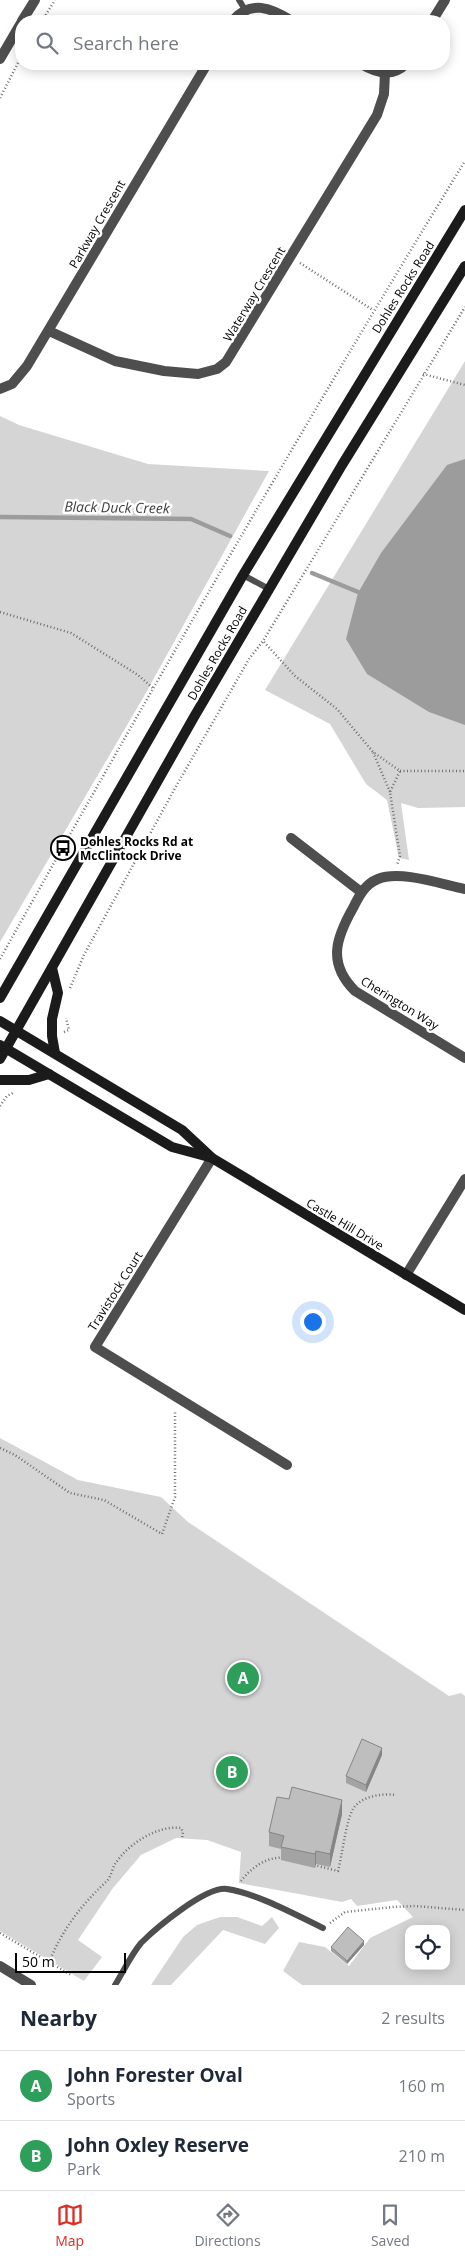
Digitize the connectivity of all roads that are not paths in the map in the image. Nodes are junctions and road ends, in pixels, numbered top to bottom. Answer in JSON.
{"nodes":[{"id":1,"x":35,"y":0,"type":"edge"},
{"id":2,"x":445,"y":0,"type":"edge"},
{"id":3,"x":241,"y":4,"type":"edge"},
{"id":4,"x":26,"y":15,"type":"edge"},
{"id":5,"x":282,"y":15,"type":"edge"},
{"id":6,"x":436,"y":15,"type":"edge"},
{"id":7,"x":15,"y":34,"type":"edge"},
{"id":8,"x":0,"y":59,"type":"edge"},
{"id":9,"x":203,"y":70,"type":"edge"},
{"id":10,"x":372,"y":70,"type":"edge"},
{"id":11,"x":396,"y":70,"type":"edge"},
{"id":12,"x":385,"y":73,"type":"junction"},
{"id":13,"x":465,"y":210,"type":"edge"},
{"id":14,"x":465,"y":266,"type":"edge"},
{"id":15,"x":49,"y":331,"type":"junction"},
{"id":16,"x":0,"y":389,"type":"edge"},
{"id":17,"x":243,"y":575,"type":"junction"},
{"id":18,"x":269,"y":590,"type":"junction"},
{"id":19,"x":291,"y":838,"type":"dead end"},
{"id":20,"x":465,"y":889,"type":"edge"},
{"id":21,"x":361,"y":892,"type":"junction"},
{"id":22,"x":52,"y":968,"type":"junction"},
{"id":23,"x":11,"y":979,"type":"junction"},
{"id":24,"x":0,"y":981,"type":"edge"},
{"id":25,"x":0,"y":998,"type":"edge"},
{"id":26,"x":0,"y":1021,"type":"edge"},
{"id":27,"x":17,"y":1031,"type":"junction"},
{"id":28,"x":3,"y":1047,"type":"edge"},
{"id":29,"x":56,"y":1053,"type":"junction"},
{"id":30,"x":465,"y":1058,"type":"edge"},
{"id":31,"x":0,"y":1059,"type":"edge"},
{"id":32,"x":49,"y":1074,"type":"junction"},
{"id":33,"x":0,"y":1080,"type":"edge"},
{"id":34,"x":212,"y":1158,"type":"junction"},
{"id":35,"x":465,"y":1179,"type":"edge"},
{"id":36,"x":406,"y":1275,"type":"junction"},
{"id":37,"x":465,"y":1310,"type":"edge"},
{"id":38,"x":287,"y":1465,"type":"dead end"},
{"id":39,"x":323,"y":1928,"type":"road end"},
{"id":40,"x":0,"y":1966,"type":"edge"},
{"id":41,"x":32,"y":1985,"type":"edge"},
{"id":42,"x":114,"y":1985,"type":"edge"}],
"edges":[{"from":1,"to":4,"type":"street"},
{"from":2,"to":6,"type":"street"},
{"from":3,"to":5,"type":"street"},
{"from":7,"to":8,"type":"street"},
{"from":9,"to":15,"type":"street","name":"Parkway Crescent"},
{"from":10,"to":12,"type":"street"},
{"from":11,"to":12,"type":"street"},
{"from":12,"to":15,"type":"street","name":"Waterway Crescent"},
{"from":13,"to":17,"type":"main road","name":"Dohles Rocks Road"},
{"from":14,"to":18,"type":"main road","name":"Dohles Rocks Road"},
{"from":15,"to":16,"type":"street","name":"Parkway Crescent"},
{"from":17,"to":18,"type":"lane"},
{"from":17,"to":23,"type":"main road","name":"Dohles Rocks Road"},
{"from":18,"to":22,"type":"main road","name":"Dohles Rocks Road"},
{"from":19,"to":21,"type":"street"},
{"from":20,"to":21,"type":"street","name":"Cherington Way"},
{"from":21,"to":30,"type":"street","name":"Cherington Way"},
{"from":22,"to":27,"type":"main road","name":"Dohles Rocks Road"},
{"from":22,"to":29,"type":"main road"},
{"from":23,"to":24,"type":"main road"},
{"from":23,"to":25,"type":"main road","name":"Dohles Rocks Road"},
{"from":26,"to":27,"type":"main road","name":"Castle Hill Drive"},
{"from":27,"to":28,"type":"main road","name":"Dohles Rocks Road"},
{"from":27,"to":29,"type":"main road","name":"Castle Hill Drive"},
{"from":28,"to":31,"type":"main road","name":"Dohles Rocks Road"},
{"from":28,"to":32,"type":"main road","name":"Castle Hill Drive"},
{"from":29,"to":34,"type":"main road","name":"Castle Hill Drive"},
{"from":32,"to":33,"type":"main road"},
{"from":32,"to":34,"type":"main road","name":"Castle Hill Drive"},
{"from":34,"to":36,"type":"main road","name":"Castle Hill Drive"},
{"from":34,"to":38,"type":"street","name":"Travistock Court"},
{"from":35,"to":36,"type":"street"},
{"from":36,"to":37,"type":"main road","name":"Castle Hill Drive"},
{"from":39,"to":42,"type":"lane"},
{"from":40,"to":41,"type":"street"}]}
